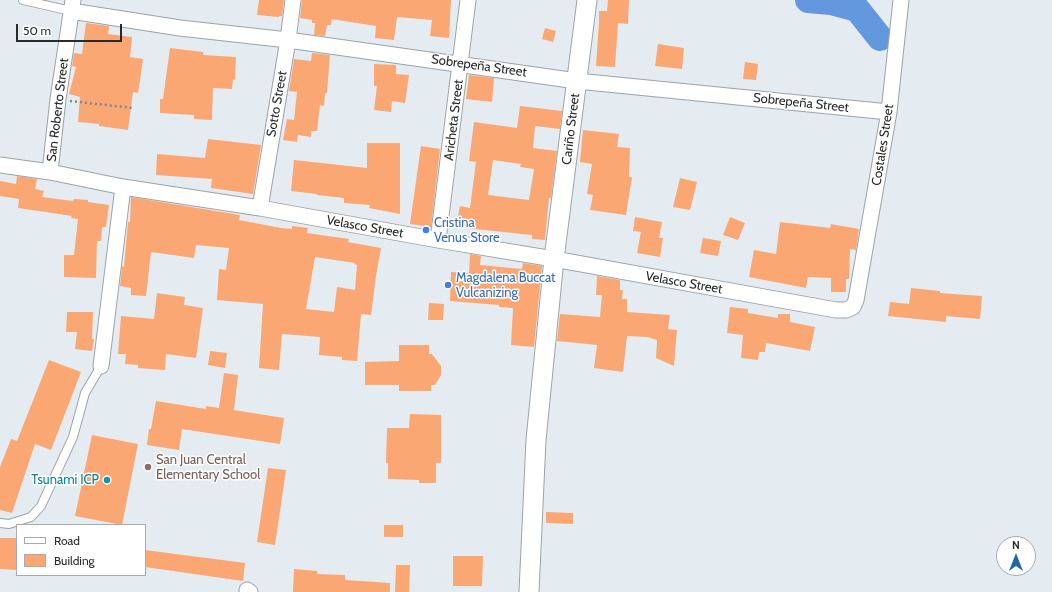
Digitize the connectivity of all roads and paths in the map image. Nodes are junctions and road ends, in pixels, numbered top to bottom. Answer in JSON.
{"nodes":[{"id":1,"x":23,"y":0,"type":"edge"},
{"id":2,"x":293,"y":0,"type":"edge"},
{"id":3,"x":468,"y":0,"type":"edge"},
{"id":4,"x":587,"y":0,"type":"edge"},
{"id":5,"x":901,"y":0,"type":"edge"},
{"id":6,"x":72,"y":6,"type":"edge"},
{"id":7,"x":288,"y":40,"type":"junction"},
{"id":8,"x":461,"y":64,"type":"junction"},
{"id":9,"x":577,"y":81,"type":"junction"},
{"id":10,"x":58,"y":99,"type":"junction"},
{"id":11,"x":134,"y":108,"type":"dead end"},
{"id":12,"x":889,"y":112,"type":"junction"},
{"id":13,"x":0,"y":165,"type":"edge"},
{"id":14,"x":50,"y":172,"type":"junction"},
{"id":15,"x":123,"y":186,"type":"junction"},
{"id":16,"x":260,"y":208,"type":"junction"},
{"id":17,"x":438,"y":240,"type":"junction"},
{"id":18,"x":554,"y":259,"type":"junction"},
{"id":19,"x":858,"y":290,"type":"joint"},
{"id":20,"x":101,"y":366,"type":"joint"},
{"id":21,"x":0,"y":523,"type":"edge"},
{"id":22,"x":529,"y":592,"type":"edge"}],
"edges":[{"from":1,"to":6,"type":"lane"},
{"from":2,"to":7,"type":"street","name":"Sotto Street"},
{"from":3,"to":8,"type":"street","name":"Aricheta Street"},
{"from":4,"to":9,"type":"street","name":"Cariño Street"},
{"from":5,"to":12,"type":"street","name":"Costales Street"},
{"from":6,"to":7,"type":"street","name":"Sobrepeña Street"},
{"from":6,"to":10,"type":"street","name":"San Roberto Street"},
{"from":7,"to":8,"type":"street","name":"Sobrepeña Street"},
{"from":7,"to":16,"type":"street","name":"Sotto Street"},
{"from":8,"to":9,"type":"street","name":"Sobrepeña Street"},
{"from":8,"to":17,"type":"street","name":"Aricheta Street"},
{"from":9,"to":12,"type":"street","name":"Sobrepeña Street"},
{"from":9,"to":18,"type":"street","name":"Cariño Street"},
{"from":10,"to":11,"type":"path"},
{"from":10,"to":14,"type":"street","name":"San Roberto Street"},
{"from":12,"to":19,"type":"street","name":"Costales Street"},
{"from":13,"to":14,"type":"street","name":"Velasco Street"},
{"from":14,"to":15,"type":"street","name":"Velasco Street"},
{"from":15,"to":16,"type":"street","name":"Velasco Street"},
{"from":15,"to":20,"type":"street"},
{"from":16,"to":17,"type":"street","name":"Velasco Street"},
{"from":17,"to":18,"type":"street","name":"Velasco Street"},
{"from":18,"to":19,"type":"street","name":"Velasco Street"},
{"from":18,"to":22,"type":"street","name":"Cariño Street"},
{"from":20,"to":21,"type":"lane"}]}
